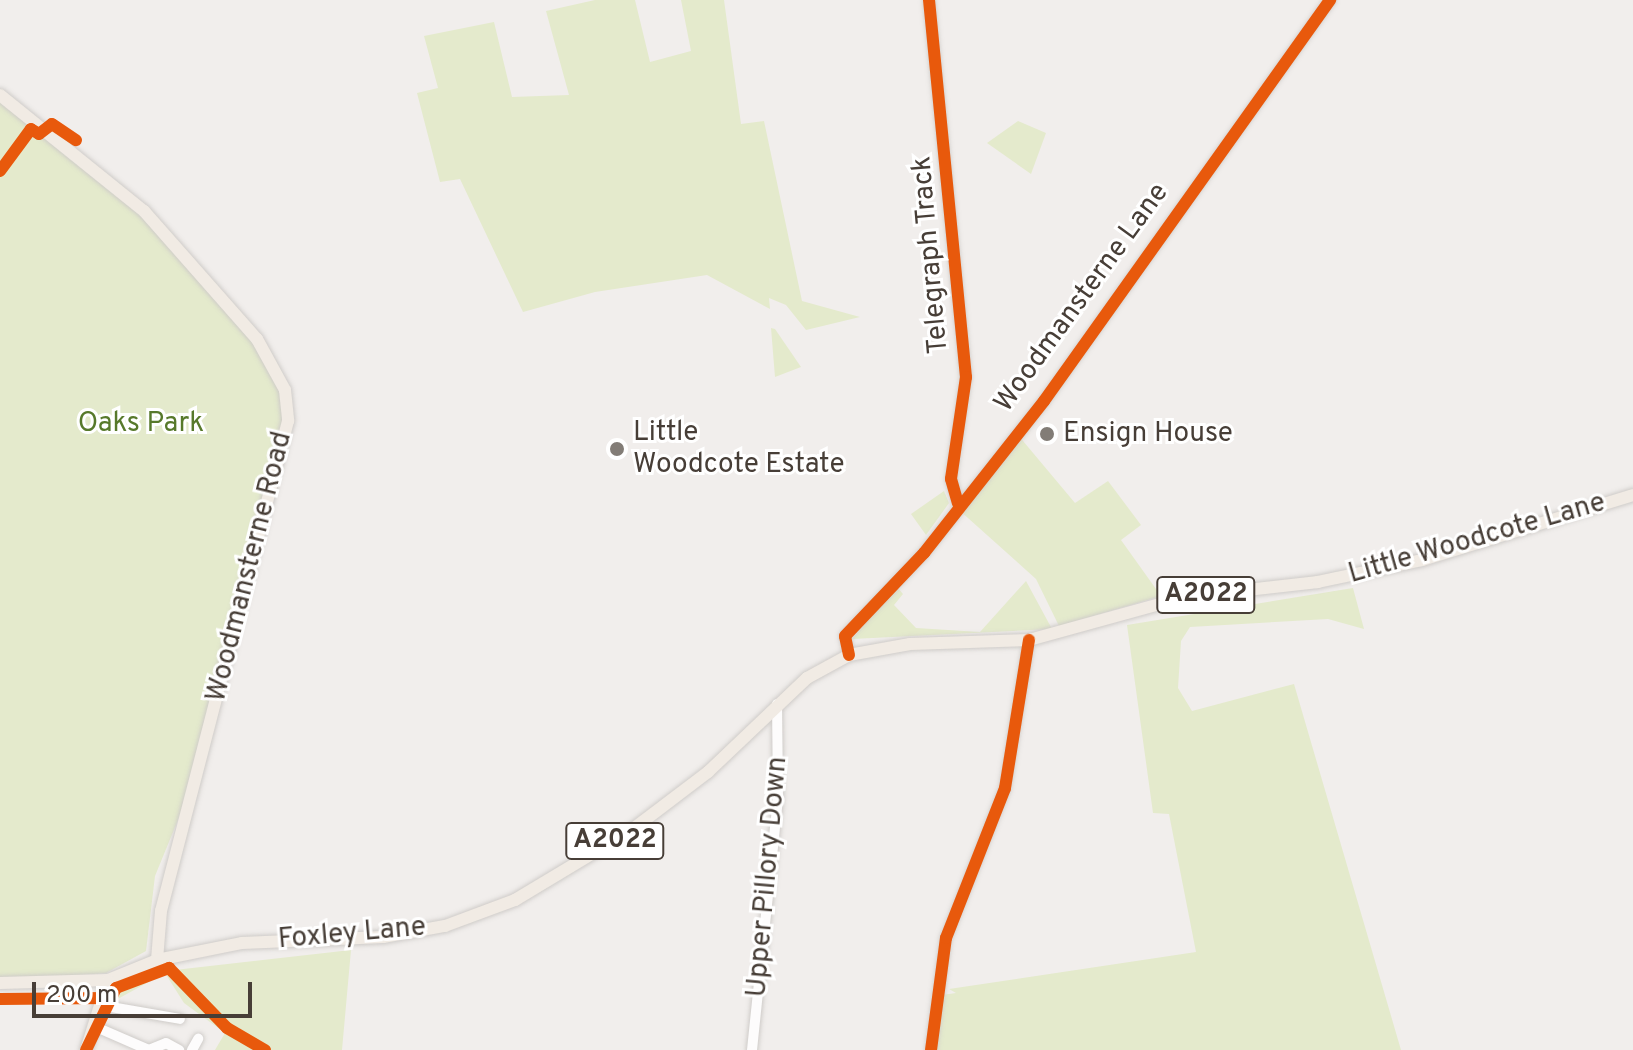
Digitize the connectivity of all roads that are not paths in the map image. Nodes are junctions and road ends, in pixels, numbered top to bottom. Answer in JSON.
{"nodes":[{"id":1,"x":929,"y":0,"type":"edge"},
{"id":2,"x":1330,"y":0,"type":"edge"},
{"id":3,"x":0,"y":95,"type":"edge"},
{"id":4,"x":1633,"y":495,"type":"edge"},
{"id":5,"x":958,"y":503,"type":"junction"},
{"id":6,"x":1029,"y":640,"type":"junction"},
{"id":7,"x":849,"y":655,"type":"junction"},
{"id":8,"x":807,"y":678,"type":"joint"},
{"id":9,"x":777,"y":704,"type":"junction"},
{"id":10,"x":157,"y":960,"type":"junction"},
{"id":11,"x":108,"y":980,"type":"junction"},
{"id":12,"x":0,"y":983,"type":"edge"},
{"id":13,"x":105,"y":1006,"type":"junction"},
{"id":14,"x":180,"y":1019,"type":"dead end"},
{"id":15,"x":96,"y":1027,"type":"junction"},
{"id":16,"x":198,"y":1039,"type":"dead end"},
{"id":17,"x":86,"y":1050,"type":"edge"},
{"id":18,"x":149,"y":1050,"type":"edge"},
{"id":19,"x":179,"y":1050,"type":"edge"},
{"id":20,"x":192,"y":1050,"type":"edge"},
{"id":21,"x":752,"y":1050,"type":"edge"},
{"id":22,"x":931,"y":1050,"type":"edge"}],
"edges":[{"from":1,"to":5,"type":"street","name":"Telegraph Track"},
{"from":2,"to":5,"type":"street","name":"Woodmansterne Lane"},
{"from":3,"to":10,"type":"main road","name":"Woodmansterne Road"},
{"from":4,"to":6,"type":"main road","name":"Little Woodcote Lane","number":"A2022"},
{"from":5,"to":7,"type":"street","name":"Woodmansterne Lane"},
{"from":6,"to":7,"type":"main road","name":"Little Woodcote Lane","number":"A2022"},
{"from":6,"to":22,"type":"street"},
{"from":7,"to":8,"type":"main road","name":"Little Woodcote Lane","number":"A2022"},
{"from":8,"to":9,"type":"main road","name":"Foxley Lane","number":"A2022"},
{"from":9,"to":10,"type":"main road","name":"Foxley Lane","number":"A2022"},
{"from":9,"to":21,"type":"street","name":"Upper Pillory Down"},
{"from":10,"to":11,"type":"main road","name":"Foxley Lane","number":"A2022"},
{"from":11,"to":12,"type":"main road","number":"A2022"},
{"from":11,"to":13,"type":"main road"},
{"from":13,"to":14,"type":"street"},
{"from":13,"to":15,"type":"main road"},
{"from":15,"to":17,"type":"main road"},
{"from":15,"to":18,"type":"street"},
{"from":16,"to":20,"type":"street"},
{"from":18,"to":19,"type":"street"}]}
